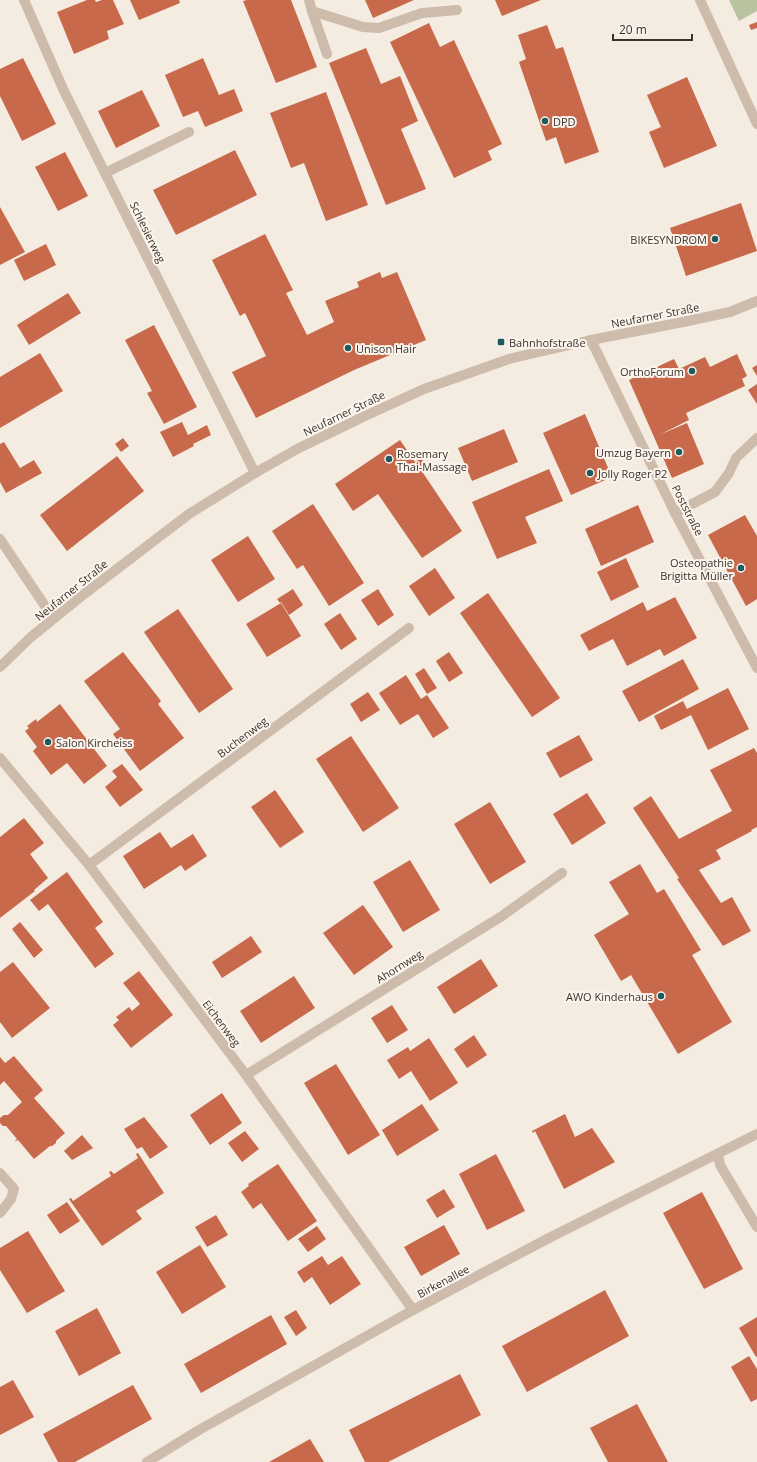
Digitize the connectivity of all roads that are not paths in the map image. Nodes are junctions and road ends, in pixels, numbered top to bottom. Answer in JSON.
{"nodes":[{"id":1,"x":24,"y":0,"type":"edge"},
{"id":2,"x":309,"y":0,"type":"edge"},
{"id":3,"x":700,"y":0,"type":"edge"},
{"id":4,"x":457,"y":10,"type":"dead end"},
{"id":5,"x":312,"y":11,"type":"junction"},
{"id":6,"x":327,"y":54,"type":"dead end"},
{"id":7,"x":757,"y":124,"type":"edge"},
{"id":8,"x":189,"y":132,"type":"dead end"},
{"id":9,"x":106,"y":173,"type":"junction"},
{"id":10,"x":757,"y":301,"type":"edge"},
{"id":11,"x":590,"y":340,"type":"junction"},
{"id":12,"x":757,"y":438,"type":"edge"},
{"id":13,"x":255,"y":473,"type":"junction"},
{"id":14,"x":675,"y":513,"type":"junction"},
{"id":15,"x":0,"y":539,"type":"edge"},
{"id":16,"x":55,"y":617,"type":"junction"},
{"id":17,"x":409,"y":628,"type":"dead end"},
{"id":18,"x":0,"y":667,"type":"edge"},
{"id":19,"x":757,"y":668,"type":"edge"},
{"id":20,"x":0,"y":758,"type":"edge"},
{"id":21,"x":89,"y":865,"type":"junction"},
{"id":22,"x":562,"y":873,"type":"dead end"},
{"id":23,"x":246,"y":1075,"type":"junction"},
{"id":24,"x":757,"y":1134,"type":"edge"},
{"id":25,"x":718,"y":1154,"type":"junction"},
{"id":26,"x":0,"y":1173,"type":"edge"},
{"id":27,"x":0,"y":1213,"type":"edge"},
{"id":28,"x":757,"y":1227,"type":"edge"},
{"id":29,"x":413,"y":1310,"type":"junction"},
{"id":30,"x":147,"y":1462,"type":"edge"}],
"edges":[{"from":1,"to":9,"type":"street","name":"Schlesierweg"},
{"from":2,"to":5,"type":"street"},
{"from":3,"to":7,"type":"street"},
{"from":4,"to":5,"type":"street"},
{"from":5,"to":6,"type":"street"},
{"from":8,"to":9,"type":"street"},
{"from":9,"to":13,"type":"street","name":"Schlesierweg"},
{"from":10,"to":11,"type":"street","name":"Neufarner Straße"},
{"from":11,"to":13,"type":"street","name":"Neufarner Straße"},
{"from":11,"to":14,"type":"street","name":"Poststraße"},
{"from":12,"to":14,"type":"street"},
{"from":13,"to":16,"type":"street","name":"Neufarner Straße"},
{"from":14,"to":19,"type":"street","name":"Poststraße"},
{"from":15,"to":16,"type":"street"},
{"from":16,"to":18,"type":"street","name":"Neufarner Straße"},
{"from":17,"to":21,"type":"street","name":"Buchenweg"},
{"from":20,"to":21,"type":"street","name":"Eichenweg"},
{"from":21,"to":23,"type":"street","name":"Eichenweg"},
{"from":22,"to":23,"type":"street","name":"Ahornweg"},
{"from":23,"to":29,"type":"street","name":"Eichenweg"},
{"from":24,"to":25,"type":"street","name":"Birkenallee"},
{"from":25,"to":28,"type":"street"},
{"from":25,"to":29,"type":"street","name":"Birkenallee"},
{"from":26,"to":27,"type":"street"},
{"from":29,"to":30,"type":"street","name":"Birkenallee"}]}
